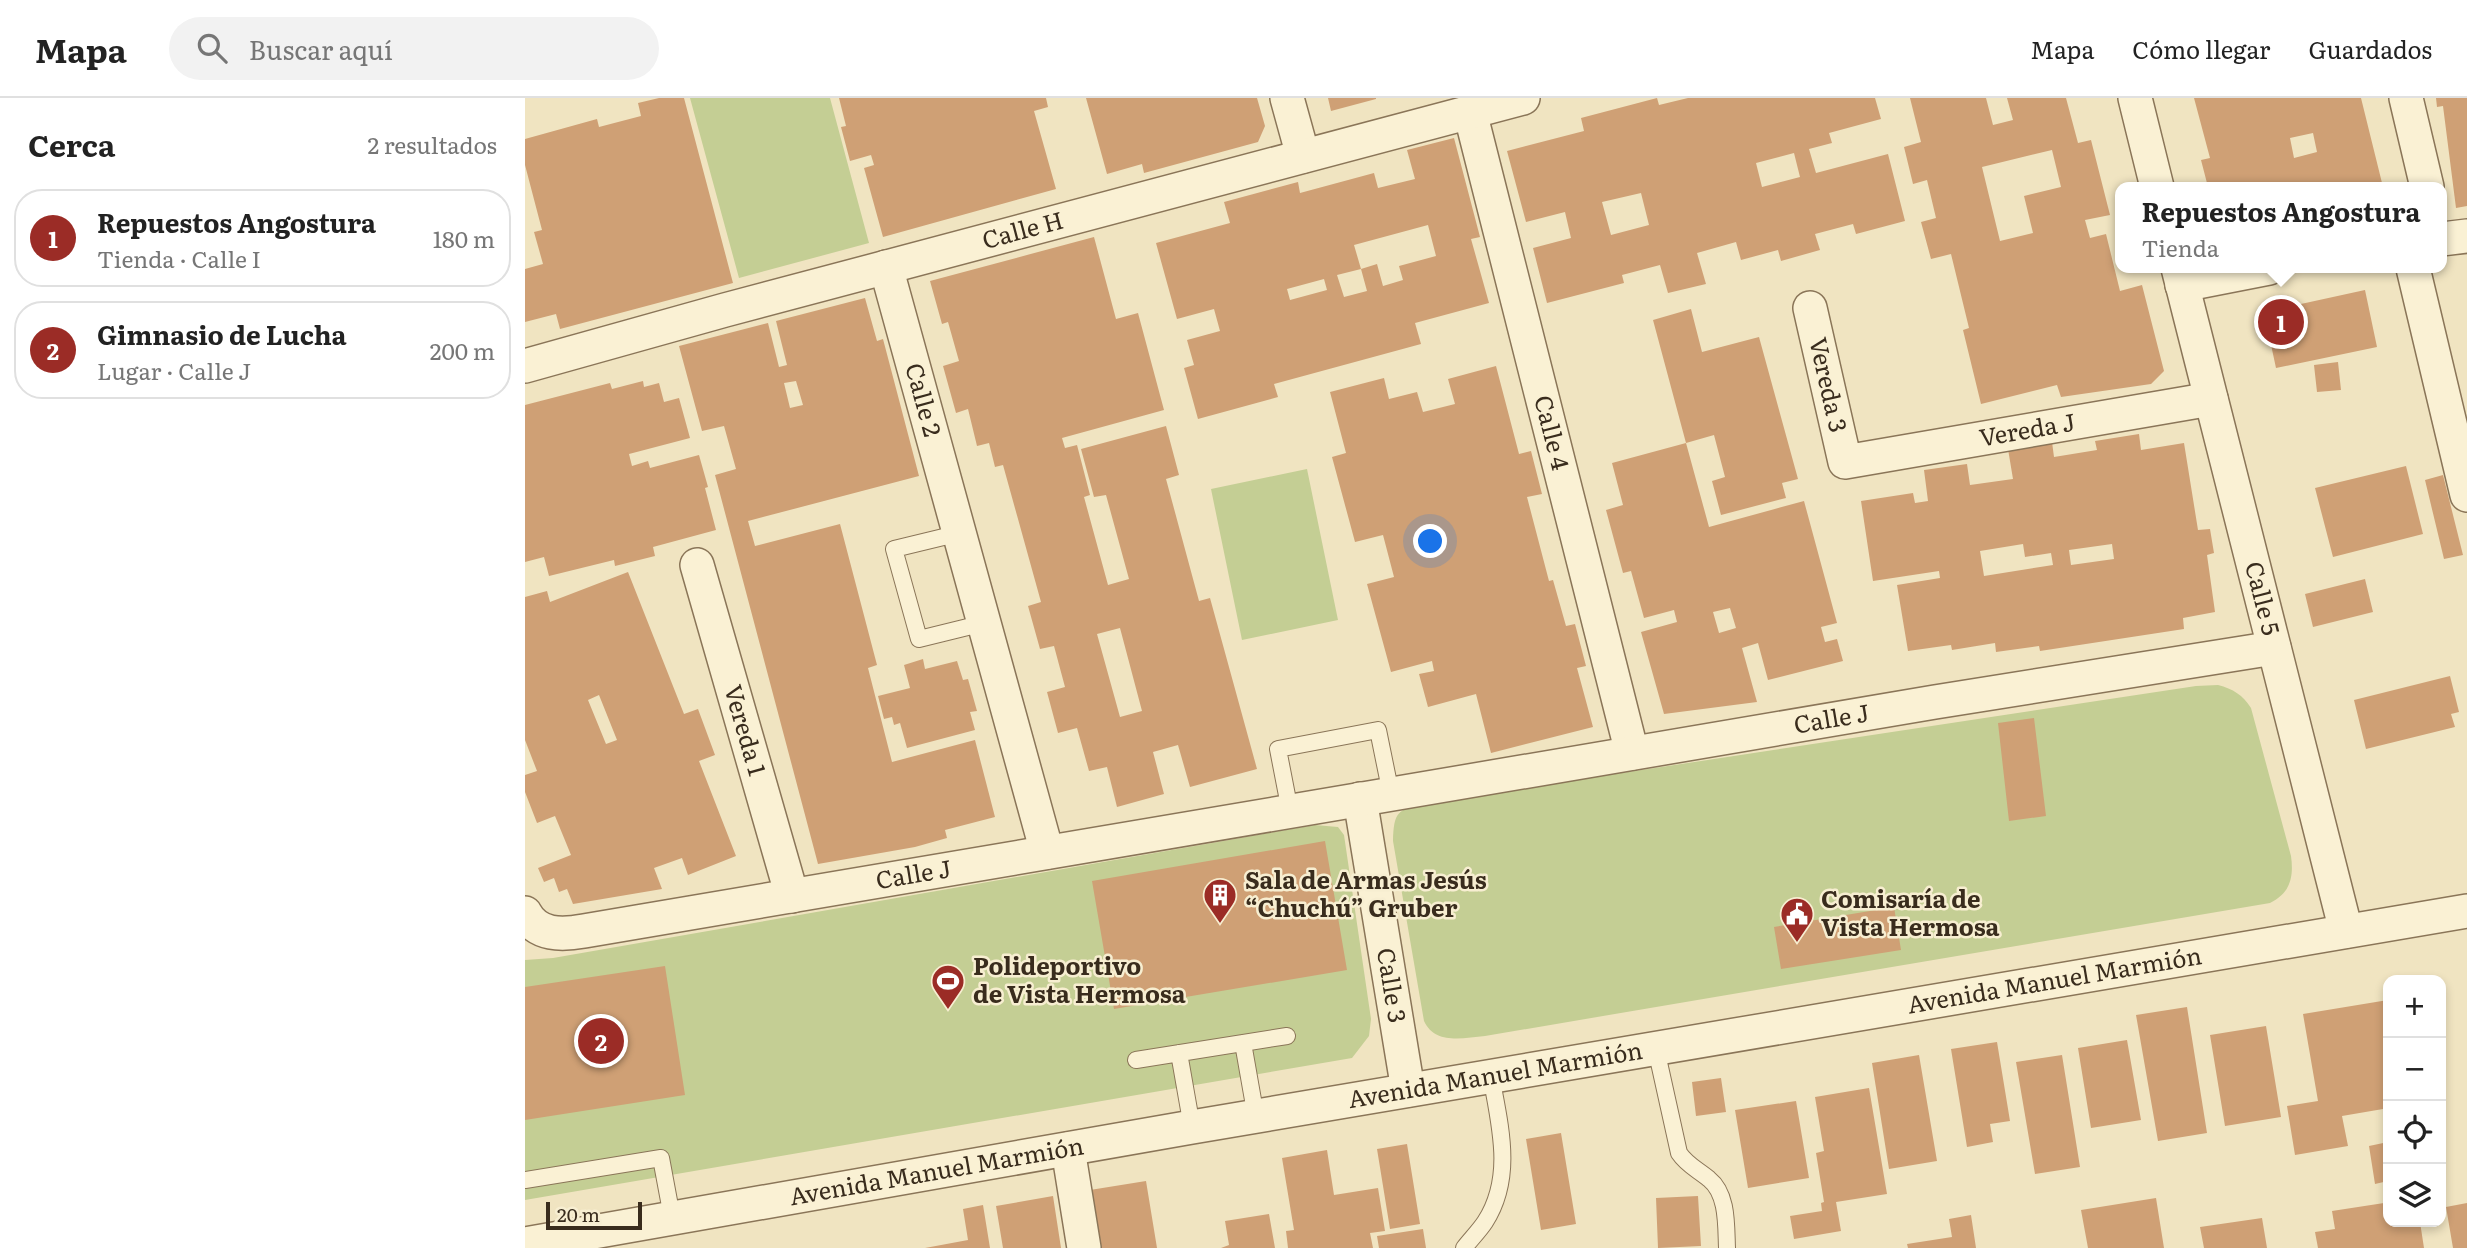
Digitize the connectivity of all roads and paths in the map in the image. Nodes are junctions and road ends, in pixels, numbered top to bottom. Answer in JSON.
{"nodes":[{"id":1,"x":1287,"y":98,"type":"edge"},
{"id":2,"x":1523,"y":98,"type":"edge"},
{"id":3,"x":2135,"y":98,"type":"edge"},
{"id":4,"x":2406,"y":98,"type":"edge"},
{"id":5,"x":1470,"y":112,"type":"junction"},
{"id":6,"x":1303,"y":156,"type":"junction"},
{"id":7,"x":2156,"y":182,"type":"edge"},
{"id":8,"x":2426,"y":182,"type":"edge"},
{"id":9,"x":2467,"y":236,"type":"edge"},
{"id":10,"x":2447,"y":238,"type":"edge"},
{"id":11,"x":887,"y":267,"type":"junction"},
{"id":12,"x":2213,"y":273,"type":"edge"},
{"id":13,"x":2414,"y":273,"type":"edge"},
{"id":14,"x":2180,"y":276,"type":"edge"},
{"id":15,"x":1810,"y":308,"type":"dead end"},
{"id":16,"x":525,"y":366,"type":"edge"},
{"id":17,"x":2211,"y":399,"type":"junction"},
{"id":18,"x":1845,"y":463,"type":"joint"},
{"id":19,"x":2467,"y":495,"type":"edge"},
{"id":20,"x":960,"y":533,"type":"junction"},
{"id":21,"x":697,"y":565,"type":"dead end"},
{"id":22,"x":984,"y":622,"type":"junction"},
{"id":23,"x":2274,"y":648,"type":"junction"},
{"id":24,"x":1632,"y":753,"type":"junction"},
{"id":25,"x":1375,"y":797,"type":"junction"},
{"id":26,"x":1290,"y":811,"type":"junction"},
{"id":27,"x":1047,"y":852,"type":"junction"},
{"id":28,"x":792,"y":895,"type":"junction"},
{"id":29,"x":2467,"y":911,"type":"edge"},
{"id":30,"x":531,"y":921,"type":"edge"},
{"id":31,"x":2346,"y":931,"type":"junction"},
{"id":32,"x":1287,"y":1036,"type":"dead end"},
{"id":33,"x":1243,"y":1043,"type":"junction"},
{"id":34,"x":1656,"y":1049,"type":"junction"},
{"id":35,"x":1179,"y":1054,"type":"junction"},
{"id":36,"x":1136,"y":1060,"type":"dead end"},
{"id":37,"x":1491,"y":1076,"type":"junction"},
{"id":38,"x":1408,"y":1090,"type":"junction"},
{"id":39,"x":1256,"y":1117,"type":"junction"},
{"id":40,"x":1192,"y":1127,"type":"junction"},
{"id":41,"x":1068,"y":1149,"type":"junction"},
{"id":42,"x":525,"y":1180,"type":"edge"},
{"id":43,"x":672,"y":1217,"type":"junction"},
{"id":44,"x":525,"y":1244,"type":"edge"},
{"id":45,"x":1084,"y":1248,"type":"edge"},
{"id":46,"x":1464,"y":1248,"type":"edge"},
{"id":47,"x":1727,"y":1248,"type":"edge"}],
"edges":[{"from":1,"to":6,"type":"street"},
{"from":2,"to":5,"type":"street","name":"Calle H"},
{"from":3,"to":7,"type":"street"},
{"from":4,"to":8,"type":"street"},
{"from":5,"to":6,"type":"street","name":"Calle H"},
{"from":5,"to":24,"type":"street","name":"Calle 4"},
{"from":6,"to":11,"type":"street","name":"Calle H"},
{"from":9,"to":10,"type":"street"},
{"from":11,"to":16,"type":"street","name":"Calle H"},
{"from":11,"to":20,"type":"street","name":"Calle 2"},
{"from":12,"to":14,"type":"street"},
{"from":13,"to":19,"type":"street"},
{"from":14,"to":17,"type":"street","name":"Calle 5"},
{"from":15,"to":18,"type":"street","name":"Vereda 3"},
{"from":17,"to":18,"type":"street","name":"Vereda J"},
{"from":17,"to":23,"type":"street","name":"Calle 5"},
{"from":20,"to":22,"type":"street","name":"Calle 2"},
{"from":20,"to":22,"type":"lane"},
{"from":21,"to":28,"type":"street","name":"Vereda 1"},
{"from":22,"to":27,"type":"street","name":"Calle 2"},
{"from":23,"to":24,"type":"street","name":"Calle J"},
{"from":23,"to":31,"type":"street","name":"Calle 5"},
{"from":24,"to":25,"type":"street","name":"Calle J"},
{"from":25,"to":26,"type":"street","name":"Calle J"},
{"from":25,"to":26,"type":"lane"},
{"from":25,"to":38,"type":"street","name":"Calle 3"},
{"from":26,"to":27,"type":"street","name":"Calle J"},
{"from":27,"to":28,"type":"street","name":"Calle J"},
{"from":28,"to":30,"type":"street","name":"Calle J"},
{"from":29,"to":31,"type":"street","name":"Avenida Manuel Marmión"},
{"from":31,"to":34,"type":"street","name":"Avenida Manuel Marmión"},
{"from":32,"to":33,"type":"lane"},
{"from":33,"to":35,"type":"lane"},
{"from":33,"to":39,"type":"lane"},
{"from":34,"to":37,"type":"street","name":"Avenida Manuel Marmión"},
{"from":34,"to":47,"type":"lane"},
{"from":35,"to":36,"type":"lane"},
{"from":35,"to":40,"type":"lane"},
{"from":37,"to":38,"type":"street","name":"Avenida Manuel Marmión"},
{"from":37,"to":46,"type":"lane"},
{"from":38,"to":39,"type":"street","name":"Avenida Manuel Marmión"},
{"from":39,"to":40,"type":"street","name":"Avenida Manuel Marmión"},
{"from":40,"to":41,"type":"street","name":"Avenida Manuel Marmión"},
{"from":41,"to":43,"type":"street","name":"Avenida Manuel Marmión"},
{"from":41,"to":45,"type":"street"},
{"from":42,"to":43,"type":"lane"},
{"from":43,"to":44,"type":"street","name":"Avenida Manuel Marmión"}]}
